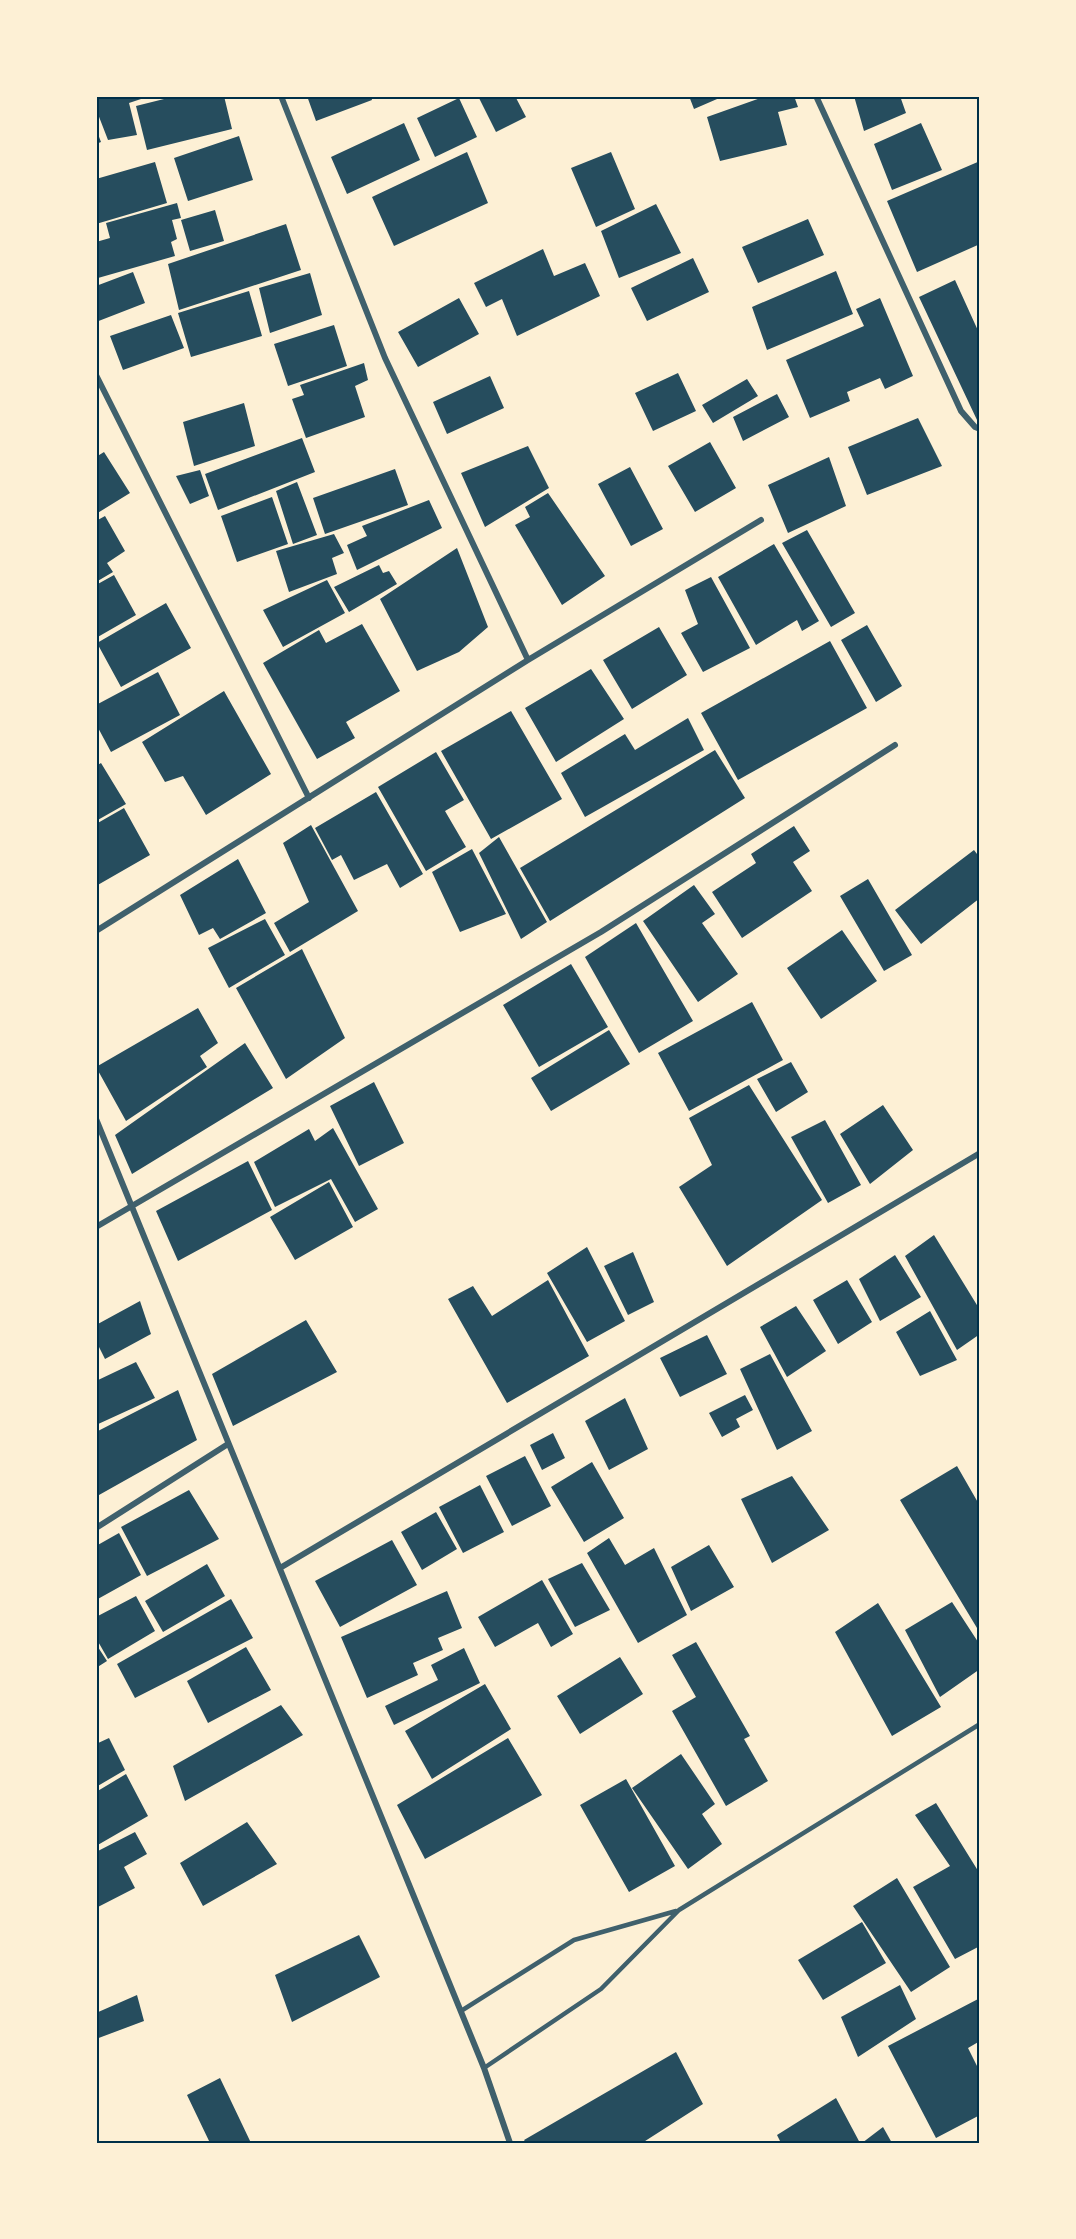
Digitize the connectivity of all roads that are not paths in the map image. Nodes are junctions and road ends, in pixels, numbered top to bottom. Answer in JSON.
{"nodes":[{"id":1,"x":281,"y":96,"type":"edge"},
{"id":2,"x":816,"y":96,"type":"edge"},
{"id":3,"x":96,"y":375,"type":"edge"},
{"id":4,"x":980,"y":429,"type":"edge"},
{"id":5,"x":761,"y":520,"type":"dead end"},
{"id":6,"x":528,"y":660,"type":"junction"},
{"id":7,"x":895,"y":745,"type":"dead end"},
{"id":8,"x":309,"y":798,"type":"junction"},
{"id":9,"x":96,"y":931,"type":"edge"},
{"id":10,"x":96,"y":1119,"type":"edge"},
{"id":11,"x":980,"y":1152,"type":"edge"},
{"id":12,"x":133,"y":1204,"type":"junction"},
{"id":13,"x":96,"y":1227,"type":"edge"},
{"id":14,"x":228,"y":1444,"type":"junction"},
{"id":15,"x":96,"y":1528,"type":"edge"},
{"id":16,"x":280,"y":1568,"type":"junction"},
{"id":17,"x":980,"y":1724,"type":"edge"},
{"id":18,"x":679,"y":1910,"type":"junction"},
{"id":19,"x":461,"y":2011,"type":"junction"},
{"id":20,"x":484,"y":2068,"type":"junction"},
{"id":21,"x":510,"y":2143,"type":"edge"}],
"edges":[{"from":1,"to":6,"type":"street"},
{"from":2,"to":4,"type":"street"},
{"from":3,"to":8,"type":"street"},
{"from":5,"to":6,"type":"street"},
{"from":6,"to":8,"type":"street"},
{"from":7,"to":12,"type":"street"},
{"from":8,"to":9,"type":"street"},
{"from":10,"to":12,"type":"street"},
{"from":11,"to":16,"type":"street"},
{"from":12,"to":13,"type":"street"},
{"from":12,"to":14,"type":"street"},
{"from":14,"to":15,"type":"street"},
{"from":14,"to":16,"type":"street"},
{"from":16,"to":19,"type":"street"},
{"from":17,"to":18,"type":"lane"},
{"from":18,"to":19,"type":"lane"},
{"from":18,"to":20,"type":"lane"},
{"from":19,"to":20,"type":"street"},
{"from":20,"to":21,"type":"street"}]}
